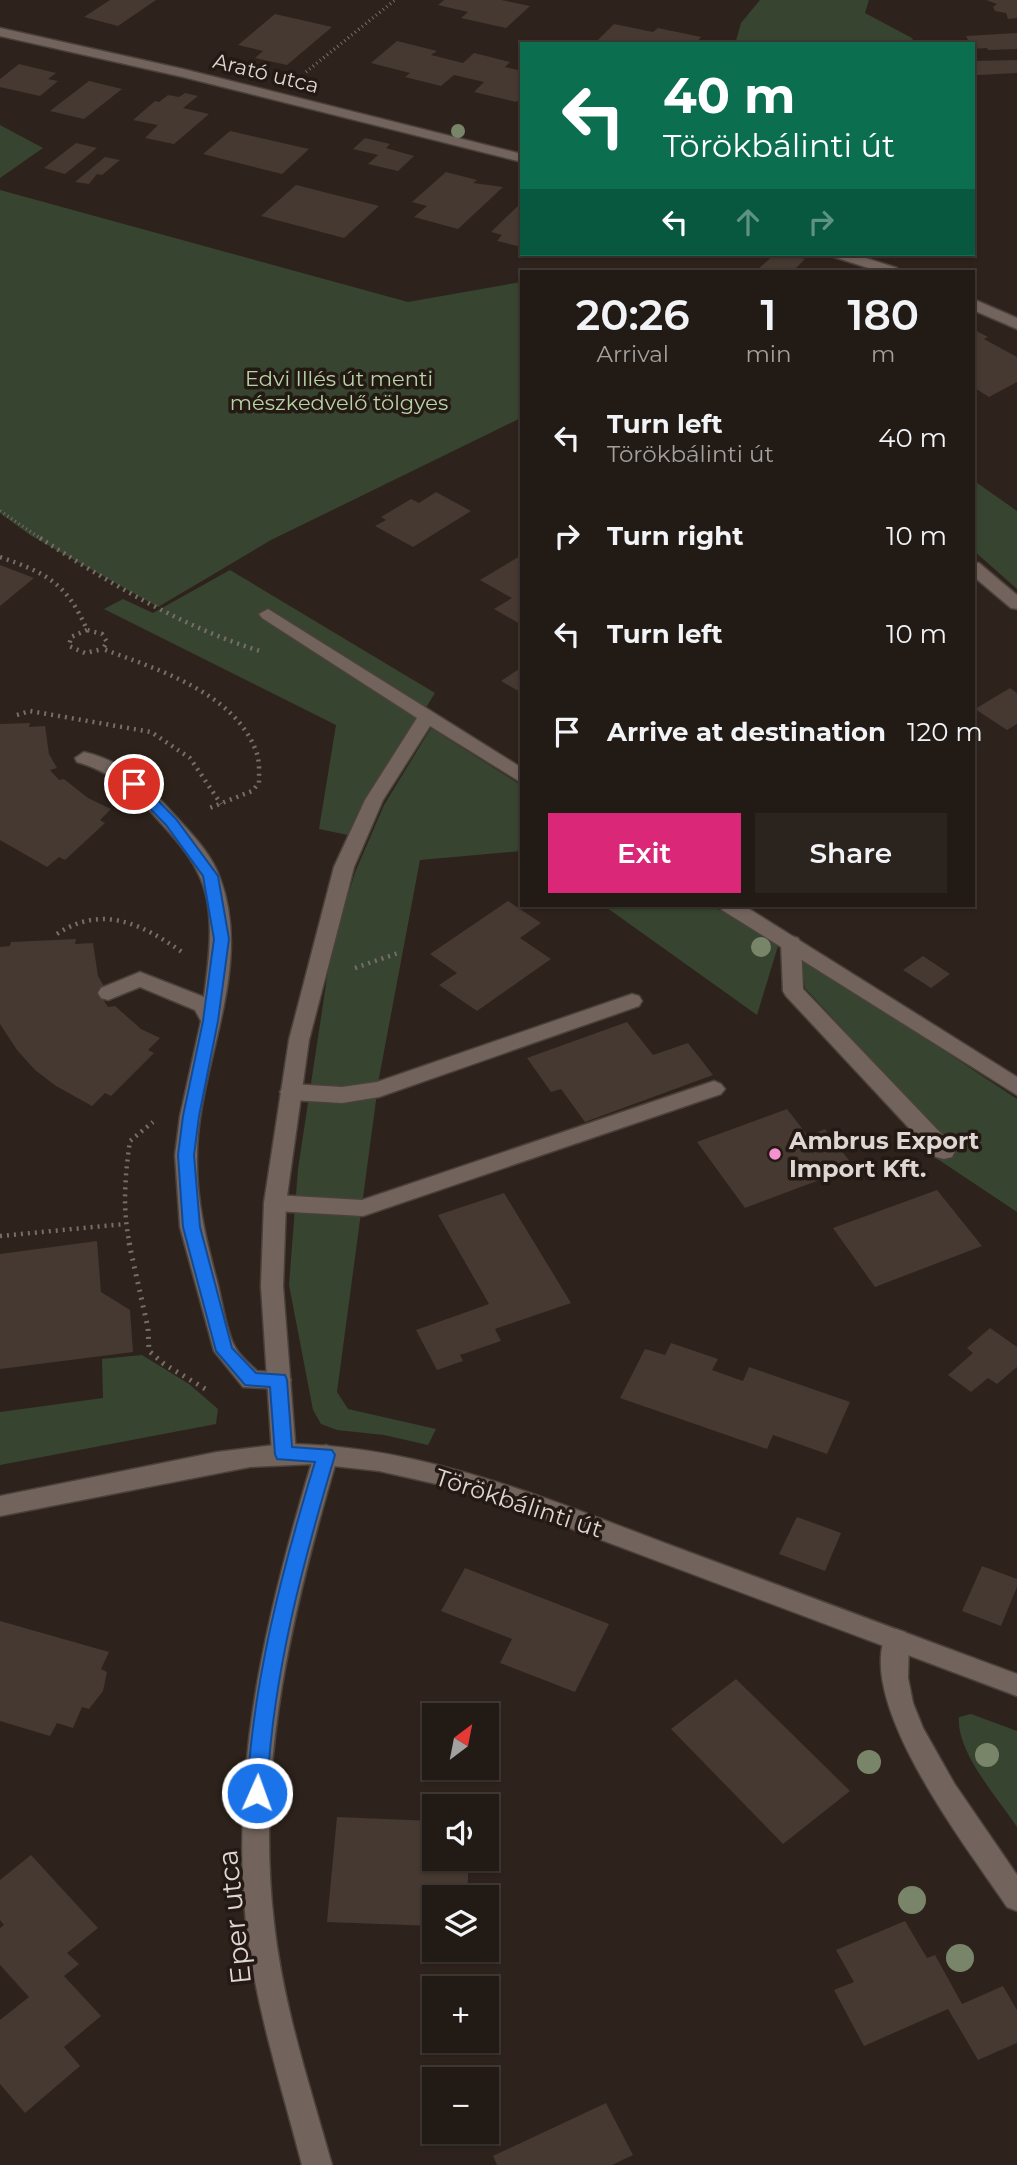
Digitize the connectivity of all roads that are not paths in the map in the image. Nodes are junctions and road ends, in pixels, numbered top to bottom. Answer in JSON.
{"nodes":[{"id":1,"x":0,"y":32,"type":"edge"},
{"id":2,"x":520,"y":158,"type":"edge"},
{"id":3,"x":845,"y":256,"type":"edge"},
{"id":4,"x":889,"y":270,"type":"edge"},
{"id":5,"x":975,"y":305,"type":"edge"},
{"id":6,"x":1017,"y":324,"type":"edge"},
{"id":7,"x":975,"y":568,"type":"edge"},
{"id":8,"x":1017,"y":604,"type":"edge"},
{"id":9,"x":268,"y":614,"type":"dead end"},
{"id":10,"x":426,"y":718,"type":"junction"},
{"id":11,"x":84,"y":758,"type":"dead end"},
{"id":12,"x":520,"y":776,"type":"edge"},
{"id":13,"x":732,"y":907,"type":"edge"},
{"id":14,"x":791,"y":943,"type":"junction"},
{"id":15,"x":108,"y":993,"type":"dead end"},
{"id":16,"x":632,"y":1001,"type":"dead end"},
{"id":17,"x":211,"y":1021,"type":"junction"},
{"id":18,"x":1017,"y":1087,"type":"edge"},
{"id":19,"x":714,"y":1089,"type":"dead end"},
{"id":20,"x":291,"y":1092,"type":"junction"},
{"id":21,"x":944,"y":1151,"type":"dead end"},
{"id":22,"x":275,"y":1203,"type":"junction"},
{"id":23,"x":279,"y":1380,"type":"junction"},
{"id":24,"x":284,"y":1454,"type":"junction"},
{"id":25,"x":326,"y":1455,"type":"junction"},
{"id":26,"x":0,"y":1506,"type":"edge"},
{"id":27,"x":896,"y":1640,"type":"junction"},
{"id":28,"x":1017,"y":1685,"type":"edge"},
{"id":29,"x":1017,"y":1898,"type":"edge"},
{"id":30,"x":317,"y":2165,"type":"edge"}],
"edges":[{"from":1,"to":2,"type":"street","name":"Arató utca"},
{"from":3,"to":4,"type":"street"},
{"from":5,"to":6,"type":"street"},
{"from":7,"to":8,"type":"street"},
{"from":9,"to":10,"type":"street"},
{"from":10,"to":12,"type":"street"},
{"from":10,"to":20,"type":"street"},
{"from":11,"to":17,"type":"street"},
{"from":13,"to":14,"type":"street"},
{"from":14,"to":18,"type":"street"},
{"from":14,"to":21,"type":"street"},
{"from":15,"to":17,"type":"street"},
{"from":16,"to":20,"type":"street"},
{"from":17,"to":23,"type":"street"},
{"from":19,"to":22,"type":"street"},
{"from":20,"to":22,"type":"street"},
{"from":22,"to":23,"type":"street"},
{"from":23,"to":24,"type":"street"},
{"from":24,"to":25,"type":"street","name":"Törökbálinti út"},
{"from":24,"to":26,"type":"street","name":"Törökbálinti út"},
{"from":25,"to":27,"type":"street","name":"Törökbálinti út"},
{"from":25,"to":30,"type":"street","name":"Eper utca"},
{"from":27,"to":28,"type":"street","name":"Törökbálinti út"},
{"from":27,"to":29,"type":"street"}]}
